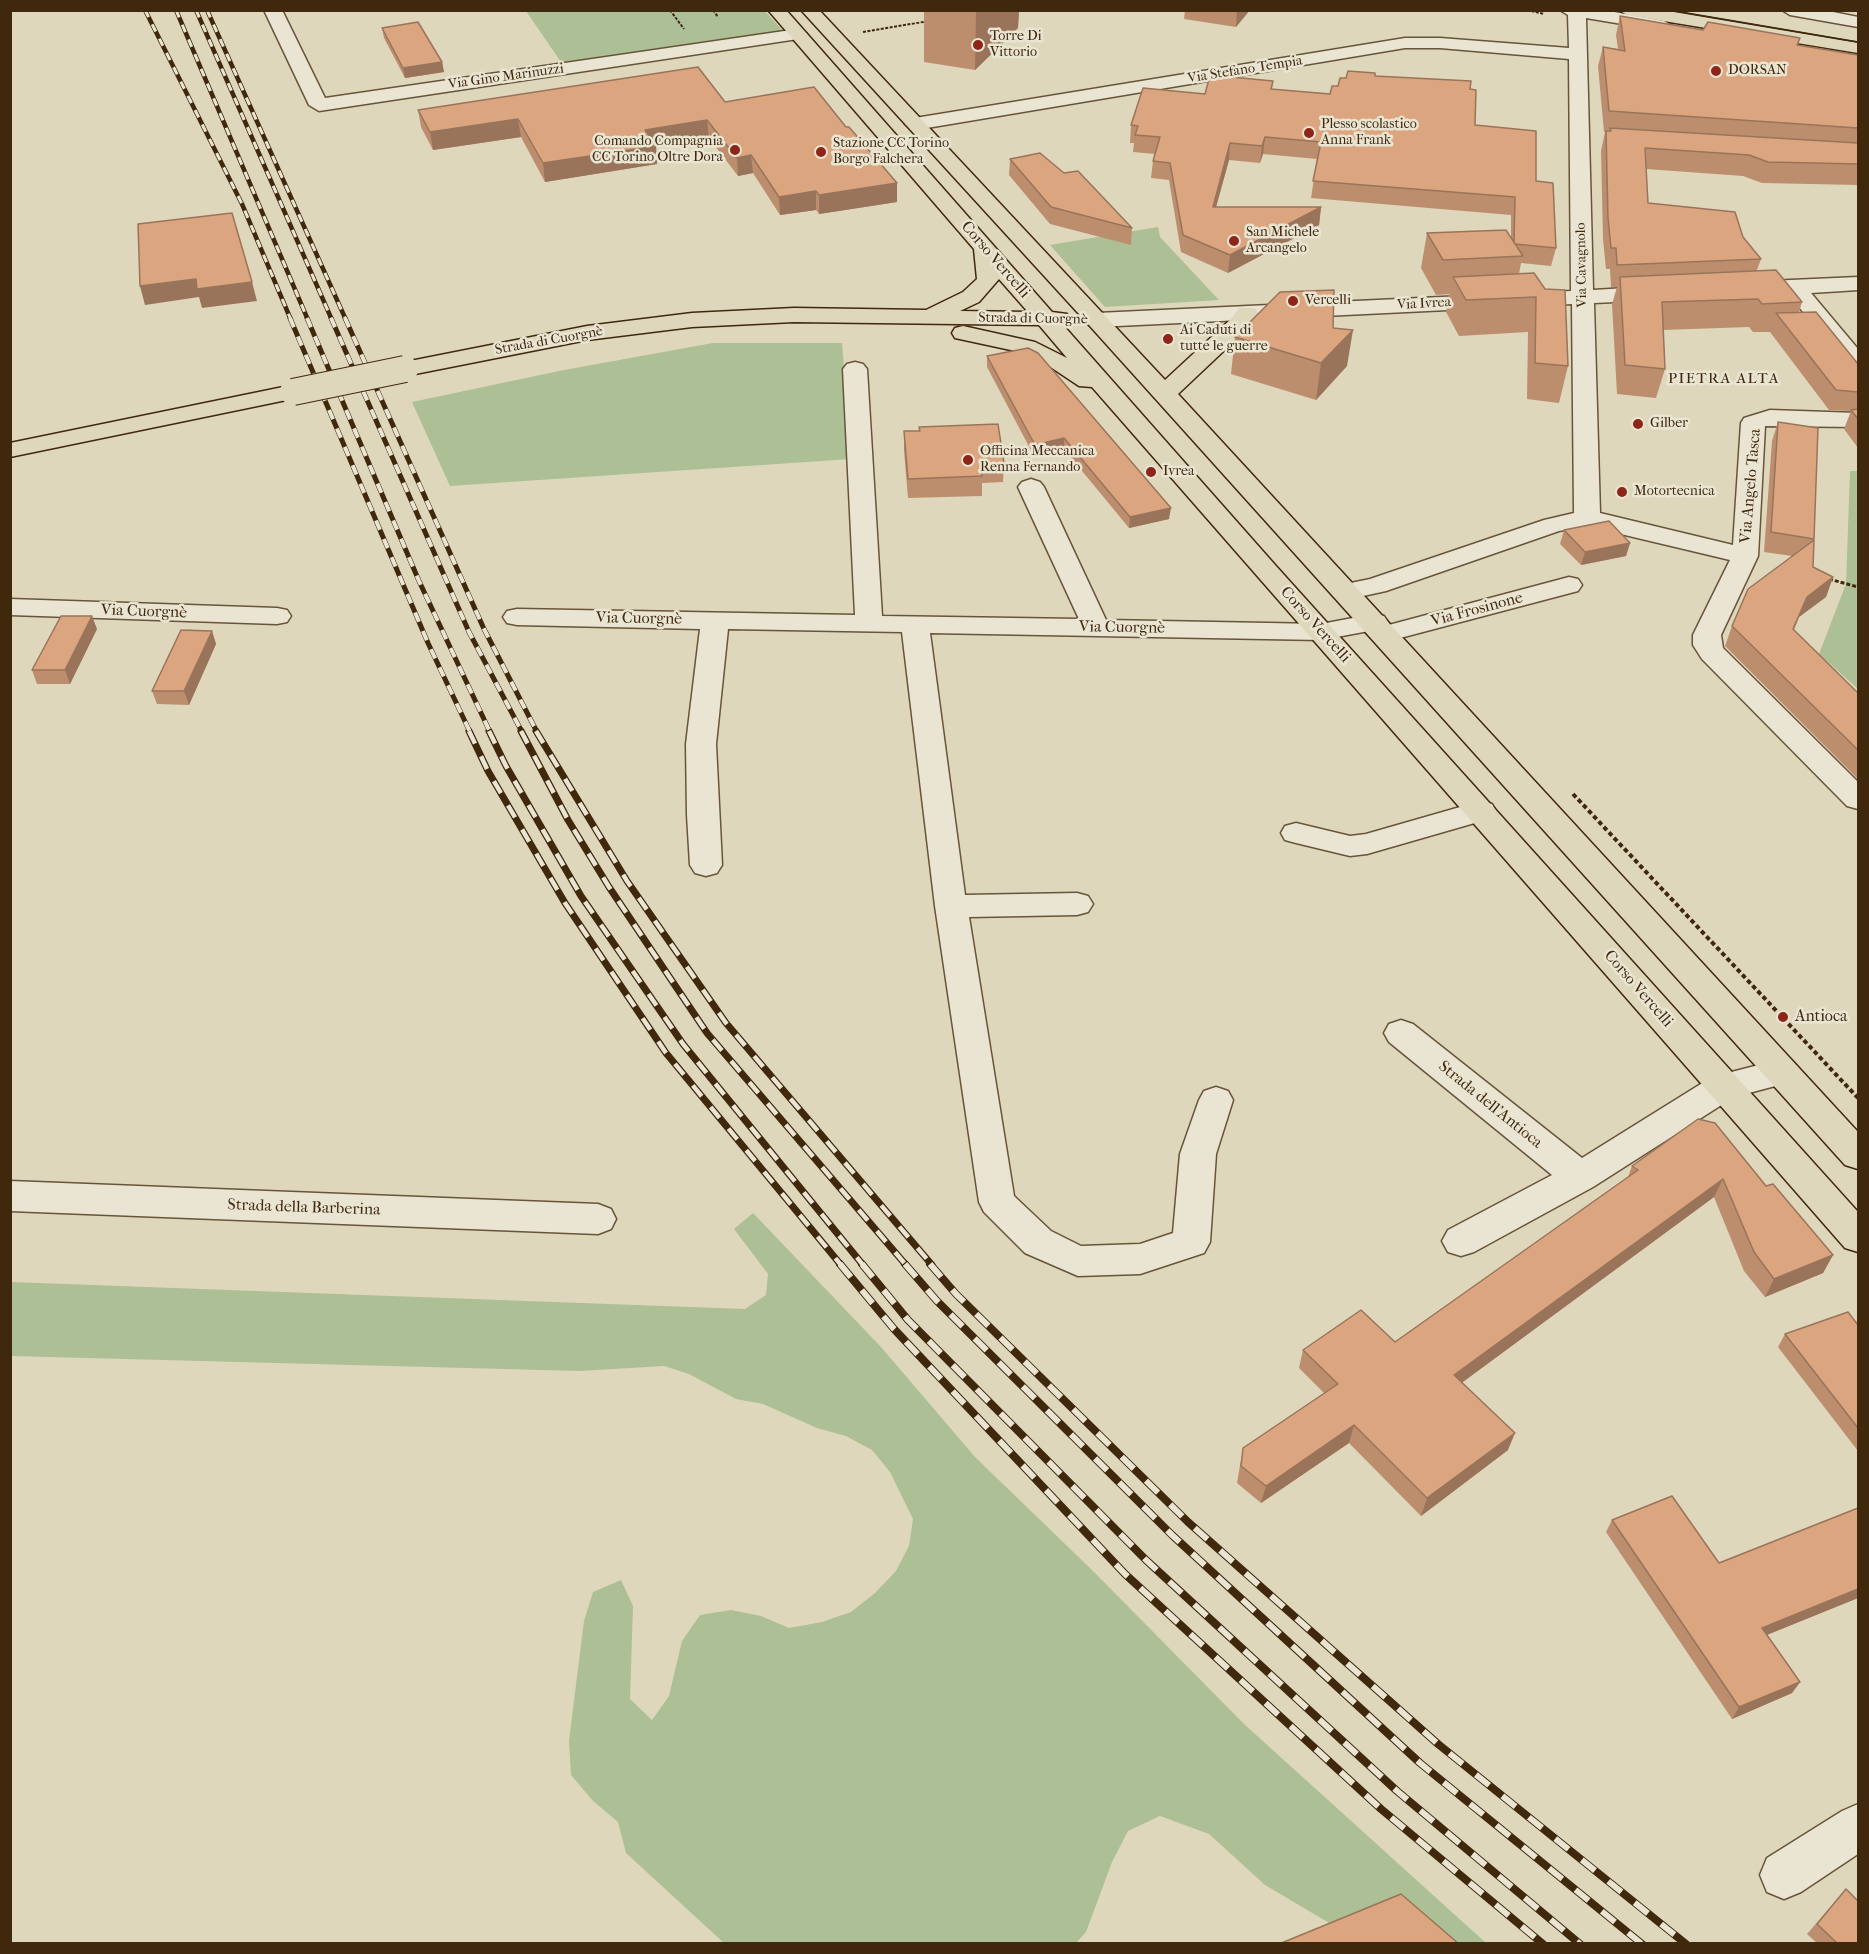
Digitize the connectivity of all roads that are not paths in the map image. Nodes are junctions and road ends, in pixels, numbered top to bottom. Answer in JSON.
{"nodes":[{"id":1,"x":273,"y":10,"type":"edge"},
{"id":2,"x":776,"y":10,"type":"edge"},
{"id":3,"x":809,"y":10,"type":"edge"},
{"id":4,"x":1627,"y":10,"type":"edge"},
{"id":5,"x":1739,"y":10,"type":"edge"},
{"id":6,"x":1790,"y":10,"type":"edge"},
{"id":7,"x":1573,"y":11,"type":"edge"},
{"id":8,"x":1858,"y":22,"type":"edge"},
{"id":9,"x":1858,"y":30,"type":"edge"},
{"id":10,"x":798,"y":34,"type":"junction"},
{"id":11,"x":1805,"y":45,"type":"junction"},
{"id":12,"x":1858,"y":48,"type":"edge"},
{"id":13,"x":1577,"y":54,"type":"junction"},
{"id":14,"x":1858,"y":59,"type":"edge"},
{"id":15,"x":915,"y":124,"type":"junction"},
{"id":16,"x":1579,"y":138,"type":"junction"},
{"id":17,"x":1602,"y":140,"type":"dead end"},
{"id":18,"x":984,"y":248,"type":"junction"},
{"id":19,"x":1821,"y":286,"type":"junction"},
{"id":20,"x":1794,"y":287,"type":"junction"},
{"id":21,"x":1855,"y":288,"type":"edge"},
{"id":22,"x":1726,"y":290,"type":"edge"},
{"id":23,"x":1680,"y":292,"type":"edge"},
{"id":24,"x":1582,"y":296,"type":"junction"},
{"id":25,"x":1838,"y":305,"type":"dead end"},
{"id":26,"x":1247,"y":313,"type":"junction"},
{"id":27,"x":882,"y":317,"type":"junction"},
{"id":28,"x":929,"y":317,"type":"junction"},
{"id":29,"x":1046,"y":319,"type":"junction"},
{"id":30,"x":1096,"y":320,"type":"junction"},
{"id":31,"x":1858,"y":363,"type":"edge"},
{"id":32,"x":855,"y":369,"type":"dead end"},
{"id":33,"x":1164,"y":394,"type":"junction"},
{"id":34,"x":1123,"y":404,"type":"junction"},
{"id":35,"x":1858,"y":420,"type":"edge"},
{"id":36,"x":10,"y":450,"type":"edge"},
{"id":37,"x":1031,"y":487,"type":"dead end"},
{"id":38,"x":1587,"y":518,"type":"junction"},
{"id":39,"x":1745,"y":556,"type":"junction"},
{"id":40,"x":1569,"y":585,"type":"dead end"},
{"id":41,"x":1346,"y":592,"type":"junction"},
{"id":42,"x":10,"y":607,"type":"edge"},
{"id":43,"x":277,"y":616,"type":"dead end"},
{"id":44,"x":517,"y":617,"type":"dead end"},
{"id":45,"x":715,"y":620,"type":"junction"},
{"id":46,"x":869,"y":623,"type":"junction"},
{"id":47,"x":915,"y":623,"type":"junction"},
{"id":48,"x":1096,"y":627,"type":"junction"},
{"id":49,"x":1379,"y":628,"type":"junction"},
{"id":50,"x":1321,"y":632,"type":"junction"},
{"id":51,"x":1858,"y":799,"type":"edge"},
{"id":52,"x":1481,"y":811,"type":"junction"},
{"id":53,"x":1296,"y":833,"type":"dead end"},
{"id":54,"x":706,"y":865,"type":"dead end"},
{"id":55,"x":1077,"y":904,"type":"dead end"},
{"id":56,"x":951,"y":906,"type":"junction"},
{"id":57,"x":1401,"y":1033,"type":"dead end"},
{"id":58,"x":1782,"y":1072,"type":"junction"},
{"id":59,"x":1724,"y":1086,"type":"junction"},
{"id":60,"x":1216,"y":1100,"type":"dead end"},
{"id":61,"x":1858,"y":1155,"type":"edge"},
{"id":62,"x":1580,"y":1176,"type":"junction"},
{"id":63,"x":10,"y":1196,"type":"edge"},
{"id":64,"x":598,"y":1219,"type":"dead end"},
{"id":65,"x":1858,"y":1237,"type":"edge"},
{"id":66,"x":1461,"y":1241,"type":"dead end"},
{"id":67,"x":1858,"y":1827,"type":"edge"},
{"id":68,"x":1784,"y":1875,"type":"dead end"}],
"edges":[{"from":1,"to":10,"type":"street","name":"Via Gino Marinuzzi"},
{"from":2,"to":10,"type":"main road","name":"Corso Vercelli"},
{"from":3,"to":15,"type":"main road","name":"Corso Vercelli"},
{"from":4,"to":11,"type":"main road"},
{"from":5,"to":9,"type":"main road"},
{"from":6,"to":8,"type":"street"},
{"from":7,"to":11,"type":"street"},
{"from":7,"to":13,"type":"street","name":"Via Cavagnolo"},
{"from":10,"to":18,"type":"main road","name":"Corso Vercelli"},
{"from":11,"to":12,"type":"main road"},
{"from":11,"to":14,"type":"street"},
{"from":13,"to":15,"type":"street","name":"Via Stefano Tempia"},
{"from":13,"to":16,"type":"street","name":"Via Cavagnolo"},
{"from":15,"to":30,"type":"main road","name":"Corso Vercelli"},
{"from":16,"to":17,"type":"street"},
{"from":16,"to":24,"type":"street","name":"Via Cavagnolo"},
{"from":18,"to":28,"type":"main road"},
{"from":18,"to":29,"type":"main road","name":"Corso Vercelli"},
{"from":19,"to":20,"type":"street"},
{"from":19,"to":21,"type":"street"},
{"from":19,"to":25,"type":"street"},
{"from":20,"to":22,"type":"street"},
{"from":20,"to":31,"type":"street"},
{"from":23,"to":24,"type":"street","name":"Via Ivrea"},
{"from":24,"to":26,"type":"street","name":"Via Ivrea"},
{"from":24,"to":38,"type":"street","name":"Via Cavagnolo"},
{"from":26,"to":30,"type":"street","name":"Via Ivrea"},
{"from":26,"to":33,"type":"main road"},
{"from":27,"to":28,"type":"main road","name":"Strada di Cuorgnè"},
{"from":27,"to":34,"type":"main road"},
{"from":27,"to":36,"type":"main road","name":"Strada di Cuorgnè","bridge":true},
{"from":28,"to":29,"type":"main road","name":"Strada di Cuorgnè"},
{"from":29,"to":30,"type":"main road","name":"Strada di Cuorgnè"},
{"from":29,"to":34,"type":"main road","name":"Corso Vercelli"},
{"from":30,"to":33,"type":"main road","name":"Corso Vercelli"},
{"from":32,"to":46,"type":"street"},
{"from":33,"to":41,"type":"main road","name":"Corso Vercelli"},
{"from":34,"to":50,"type":"main road","name":"Corso Vercelli"},
{"from":35,"to":39,"type":"street","name":"Via Angelo Tasca"},
{"from":37,"to":48,"type":"street"},
{"from":38,"to":39,"type":"street"},
{"from":38,"to":41,"type":"street"},
{"from":39,"to":51,"type":"street","name":"Via Angelo Tasca"},
{"from":40,"to":49,"type":"street","name":"Via Frosinone"},
{"from":41,"to":49,"type":"main road","name":"Corso Vercelli"},
{"from":42,"to":43,"type":"street","name":"Via Cuorgnè"},
{"from":44,"to":45,"type":"street","name":"Via Cuorgnè"},
{"from":45,"to":46,"type":"street","name":"Via Cuorgnè"},
{"from":45,"to":54,"type":"street"},
{"from":46,"to":47,"type":"street","name":"Via Cuorgnè"},
{"from":47,"to":48,"type":"street","name":"Via Cuorgnè"},
{"from":47,"to":56,"type":"street"},
{"from":48,"to":50,"type":"street","name":"Via Cuorgnè"},
{"from":49,"to":50,"type":"street","name":"Via Cuorgnè"},
{"from":49,"to":58,"type":"main road","name":"Corso Vercelli"},
{"from":50,"to":52,"type":"main road","name":"Corso Vercelli"},
{"from":52,"to":53,"type":"street"},
{"from":52,"to":59,"type":"main road","name":"Corso Vercelli"},
{"from":55,"to":56,"type":"street"},
{"from":56,"to":60,"type":"street"},
{"from":57,"to":62,"type":"street","name":"Strada dell'Antioca"},
{"from":58,"to":59,"type":"street"},
{"from":58,"to":61,"type":"main road","name":"Corso Vercelli"},
{"from":59,"to":62,"type":"street"},
{"from":59,"to":65,"type":"main road","name":"Corso Vercelli"},
{"from":62,"to":66,"type":"street"},
{"from":63,"to":64,"type":"street","name":"Strada della Barberina"},
{"from":67,"to":68,"type":"street"}]}
